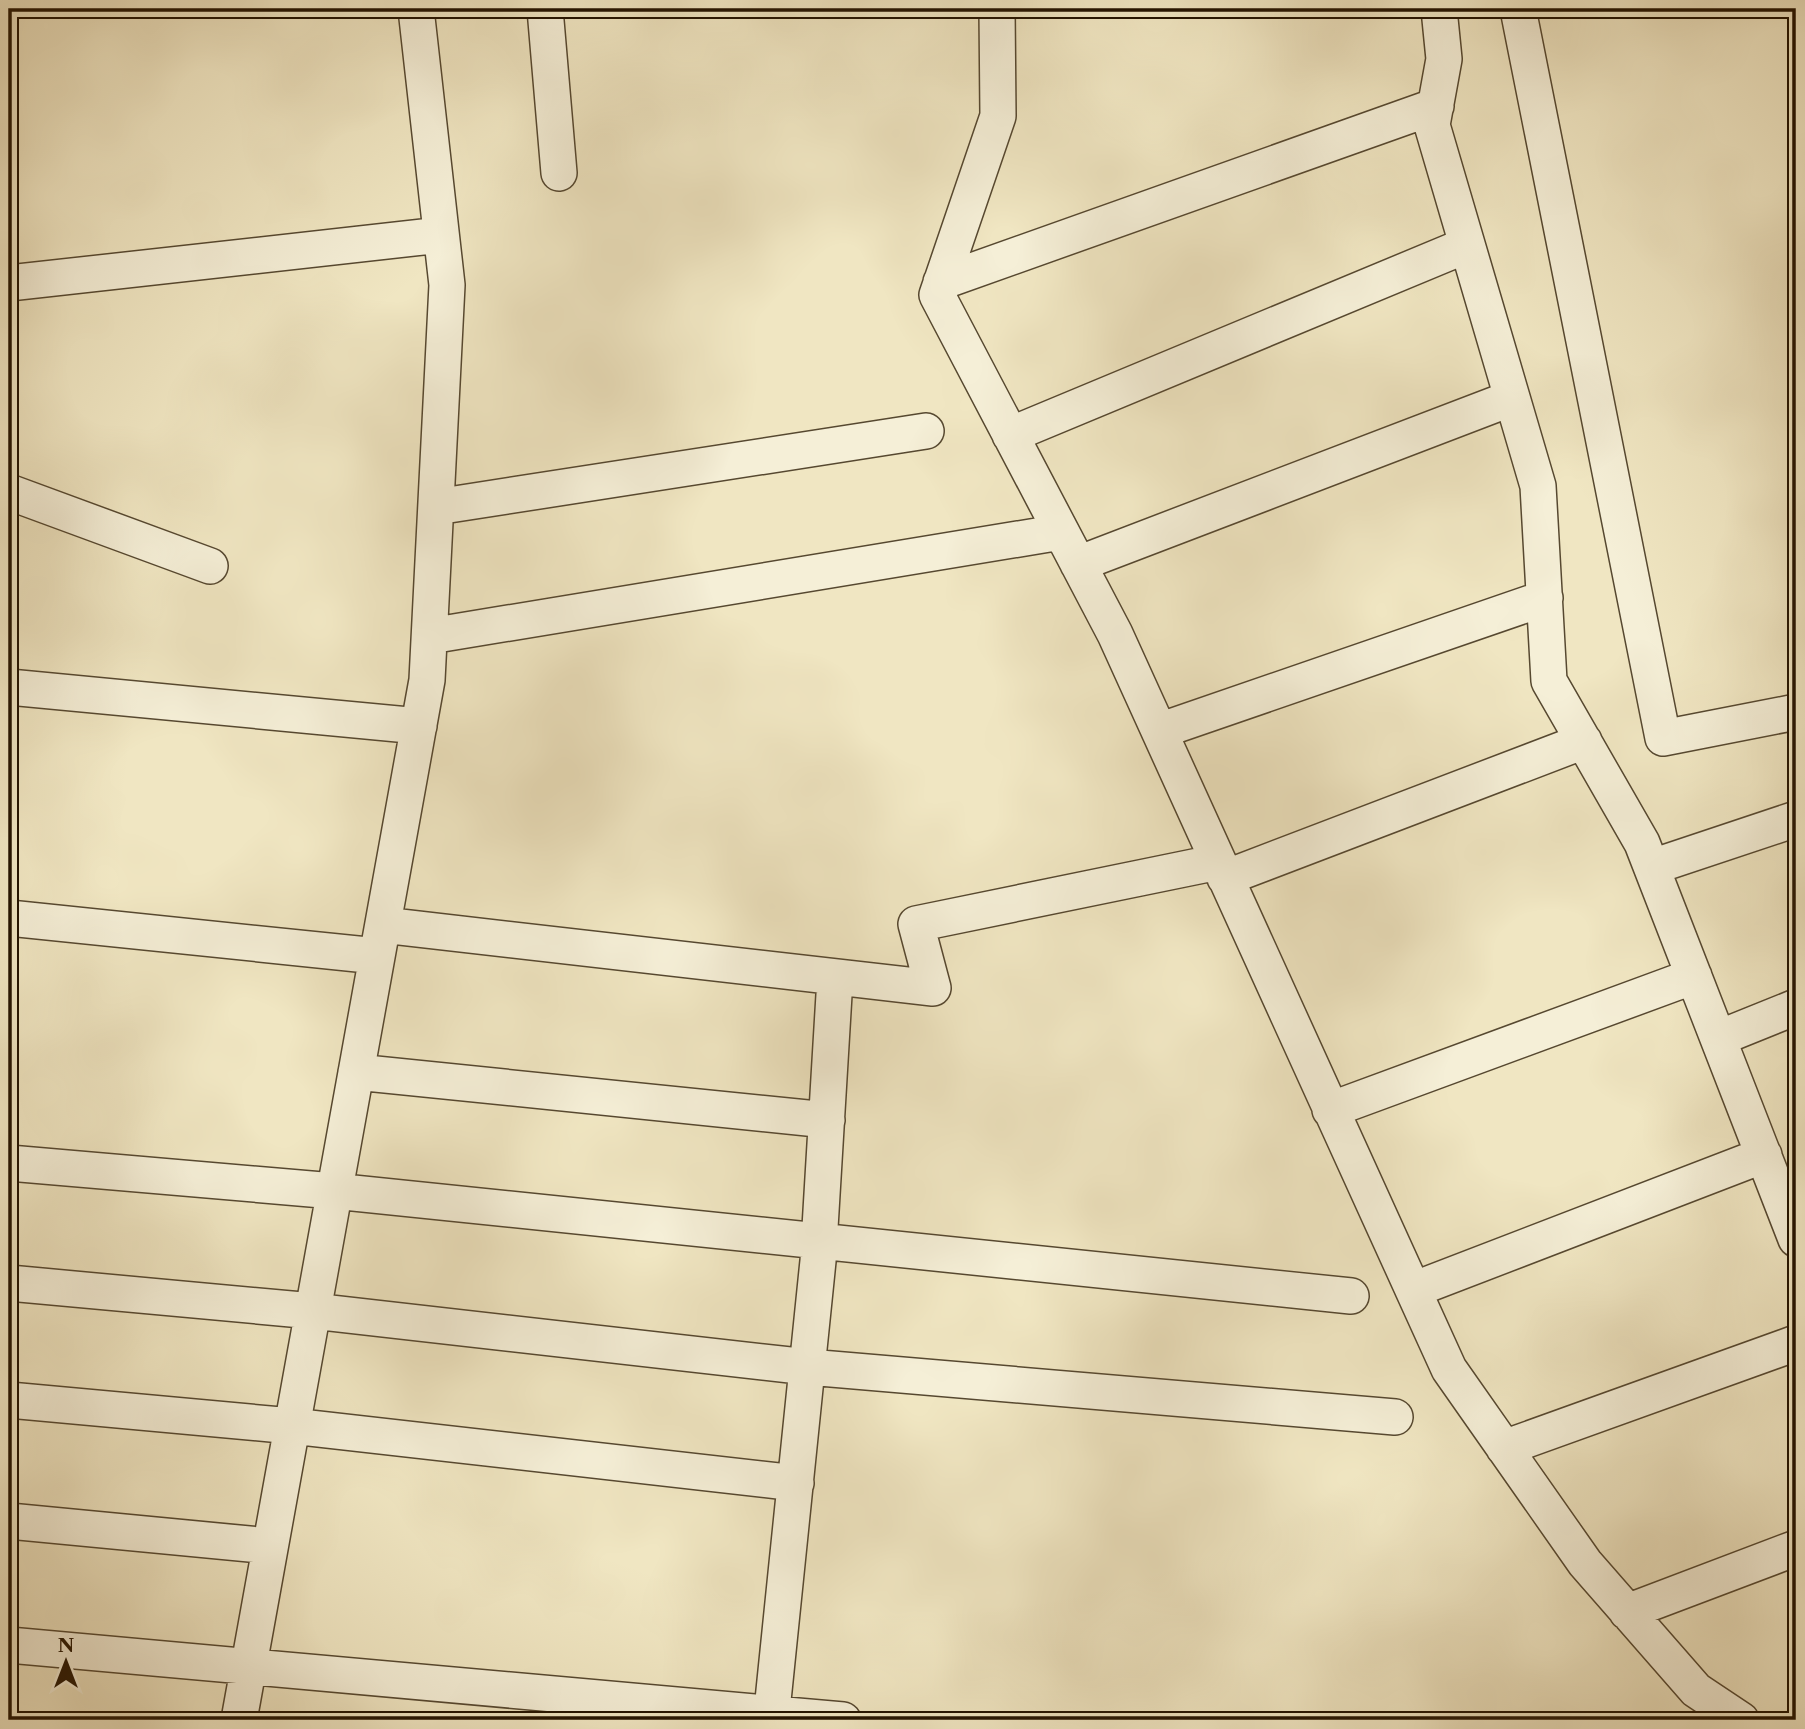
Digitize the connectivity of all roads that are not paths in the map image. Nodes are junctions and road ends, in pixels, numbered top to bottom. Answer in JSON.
{"nodes":[{"id":1,"x":415,"y":9,"type":"edge"},
{"id":2,"x":545,"y":9,"type":"edge"},
{"id":3,"x":997,"y":9,"type":"edge"},
{"id":4,"x":1439,"y":9,"type":"edge"},
{"id":5,"x":1518,"y":9,"type":"edge"},
{"id":6,"x":1436,"y":106,"type":"junction"},
{"id":7,"x":559,"y":173,"type":"dead end"},
{"id":8,"x":442,"y":235,"type":"junction"},
{"id":9,"x":1467,"y":245,"type":"junction"},
{"id":10,"x":941,"y":282,"type":"junction"},
{"id":11,"x":9,"y":283,"type":"edge"},
{"id":12,"x":1512,"y":398,"type":"junction"},
{"id":13,"x":926,"y":431,"type":"dead end"},
{"id":14,"x":1010,"y":435,"type":"junction"},
{"id":15,"x":9,"y":492,"type":"edge"},
{"id":16,"x":436,"y":507,"type":"junction"},
{"id":17,"x":1061,"y":531,"type":"junction"},
{"id":18,"x":1078,"y":564,"type":"junction"},
{"id":19,"x":210,"y":566,"type":"dead end"},
{"id":20,"x":1545,"y":598,"type":"junction"},
{"id":21,"x":430,"y":636,"type":"junction"},
{"id":22,"x":9,"y":687,"type":"edge"},
{"id":23,"x":1796,"y":712,"type":"edge"},
{"id":24,"x":419,"y":726,"type":"junction"},
{"id":25,"x":1159,"y":731,"type":"junction"},
{"id":26,"x":1584,"y":741,"type":"junction"},
{"id":27,"x":1796,"y":819,"type":"edge"},
{"id":28,"x":1652,"y":866,"type":"junction"},
{"id":29,"x":1222,"y":870,"type":"junction"},
{"id":30,"x":9,"y":918,"type":"edge"},
{"id":31,"x":380,"y":940,"type":"junction"},
{"id":32,"x":1694,"y":976,"type":"junction"},
{"id":33,"x":835,"y":978,"type":"junction"},
{"id":34,"x":1796,"y":1007,"type":"edge"},
{"id":35,"x":1718,"y":1038,"type":"junction"},
{"id":36,"x":356,"y":1072,"type":"junction"},
{"id":37,"x":1331,"y":1110,"type":"junction"},
{"id":38,"x":827,"y":1120,"type":"junction"},
{"id":39,"x":1764,"y":1155,"type":"junction"},
{"id":40,"x":9,"y":1163,"type":"edge"},
{"id":41,"x":334,"y":1191,"type":"junction"},
{"id":42,"x":1789,"y":1197,"type":"edge"},
{"id":43,"x":1796,"y":1239,"type":"edge"},
{"id":44,"x":820,"y":1241,"type":"junction"},
{"id":45,"x":9,"y":1283,"type":"edge"},
{"id":46,"x":1413,"y":1290,"type":"junction"},
{"id":47,"x":1351,"y":1296,"type":"dead end"},
{"id":48,"x":313,"y":1311,"type":"junction"},
{"id":49,"x":1796,"y":1343,"type":"edge"},
{"id":50,"x":808,"y":1367,"type":"junction"},
{"id":51,"x":9,"y":1400,"type":"edge"},
{"id":52,"x":1395,"y":1417,"type":"dead end"},
{"id":53,"x":292,"y":1426,"type":"junction"},
{"id":54,"x":1504,"y":1448,"type":"junction"},
{"id":55,"x":796,"y":1483,"type":"junction"},
{"id":56,"x":9,"y":1521,"type":"edge"},
{"id":57,"x":270,"y":1546,"type":"junction"},
{"id":58,"x":1796,"y":1548,"type":"edge"},
{"id":59,"x":1628,"y":1612,"type":"junction"},
{"id":60,"x":9,"y":1645,"type":"edge"},
{"id":61,"x":249,"y":1664,"type":"junction"},
{"id":62,"x":771,"y":1717,"type":"edge"},
{"id":63,"x":239,"y":1720,"type":"edge"},
{"id":64,"x":843,"y":1720,"type":"edge"},
{"id":65,"x":1741,"y":1720,"type":"edge"}],
"edges":[{"from":1,"to":8,"type":"street"},
{"from":2,"to":7,"type":"street"},
{"from":3,"to":10,"type":"street"},
{"from":4,"to":6,"type":"street"},
{"from":5,"to":23,"type":"street"},
{"from":6,"to":9,"type":"street"},
{"from":6,"to":10,"type":"street"},
{"from":8,"to":11,"type":"street"},
{"from":8,"to":16,"type":"street"},
{"from":9,"to":12,"type":"street"},
{"from":9,"to":14,"type":"street"},
{"from":10,"to":14,"type":"street"},
{"from":12,"to":18,"type":"street"},
{"from":12,"to":20,"type":"street"},
{"from":13,"to":16,"type":"street"},
{"from":14,"to":17,"type":"street"},
{"from":15,"to":19,"type":"street"},
{"from":16,"to":21,"type":"street"},
{"from":17,"to":18,"type":"street"},
{"from":17,"to":21,"type":"street"},
{"from":18,"to":25,"type":"street"},
{"from":20,"to":25,"type":"street"},
{"from":20,"to":26,"type":"street"},
{"from":21,"to":24,"type":"street"},
{"from":22,"to":24,"type":"street"},
{"from":24,"to":31,"type":"street"},
{"from":25,"to":29,"type":"street"},
{"from":26,"to":28,"type":"street"},
{"from":26,"to":29,"type":"street"},
{"from":27,"to":28,"type":"street"},
{"from":28,"to":32,"type":"street"},
{"from":29,"to":33,"type":"street"},
{"from":29,"to":37,"type":"street"},
{"from":30,"to":31,"type":"street"},
{"from":31,"to":33,"type":"street"},
{"from":31,"to":36,"type":"street"},
{"from":32,"to":35,"type":"street"},
{"from":32,"to":37,"type":"street"},
{"from":33,"to":38,"type":"street"},
{"from":34,"to":35,"type":"street"},
{"from":35,"to":39,"type":"street"},
{"from":36,"to":38,"type":"street"},
{"from":36,"to":41,"type":"street"},
{"from":37,"to":46,"type":"street"},
{"from":38,"to":44,"type":"street"},
{"from":39,"to":42,"type":"street"},
{"from":39,"to":46,"type":"street"},
{"from":40,"to":41,"type":"street"},
{"from":41,"to":44,"type":"street"},
{"from":41,"to":48,"type":"street"},
{"from":42,"to":43,"type":"street"},
{"from":44,"to":47,"type":"street"},
{"from":44,"to":50,"type":"street"},
{"from":45,"to":48,"type":"street"},
{"from":46,"to":54,"type":"street"},
{"from":48,"to":50,"type":"street"},
{"from":48,"to":53,"type":"street"},
{"from":49,"to":54,"type":"street"},
{"from":50,"to":52,"type":"street"},
{"from":50,"to":55,"type":"street"},
{"from":51,"to":53,"type":"street"},
{"from":53,"to":55,"type":"street"},
{"from":53,"to":57,"type":"street"},
{"from":54,"to":59,"type":"street"},
{"from":55,"to":62,"type":"street"},
{"from":56,"to":57,"type":"street"},
{"from":57,"to":61,"type":"street"},
{"from":58,"to":59,"type":"street"},
{"from":59,"to":65,"type":"street"},
{"from":60,"to":61,"type":"street"},
{"from":61,"to":62,"type":"street"},
{"from":61,"to":63,"type":"street"},
{"from":62,"to":64,"type":"street"}]}
